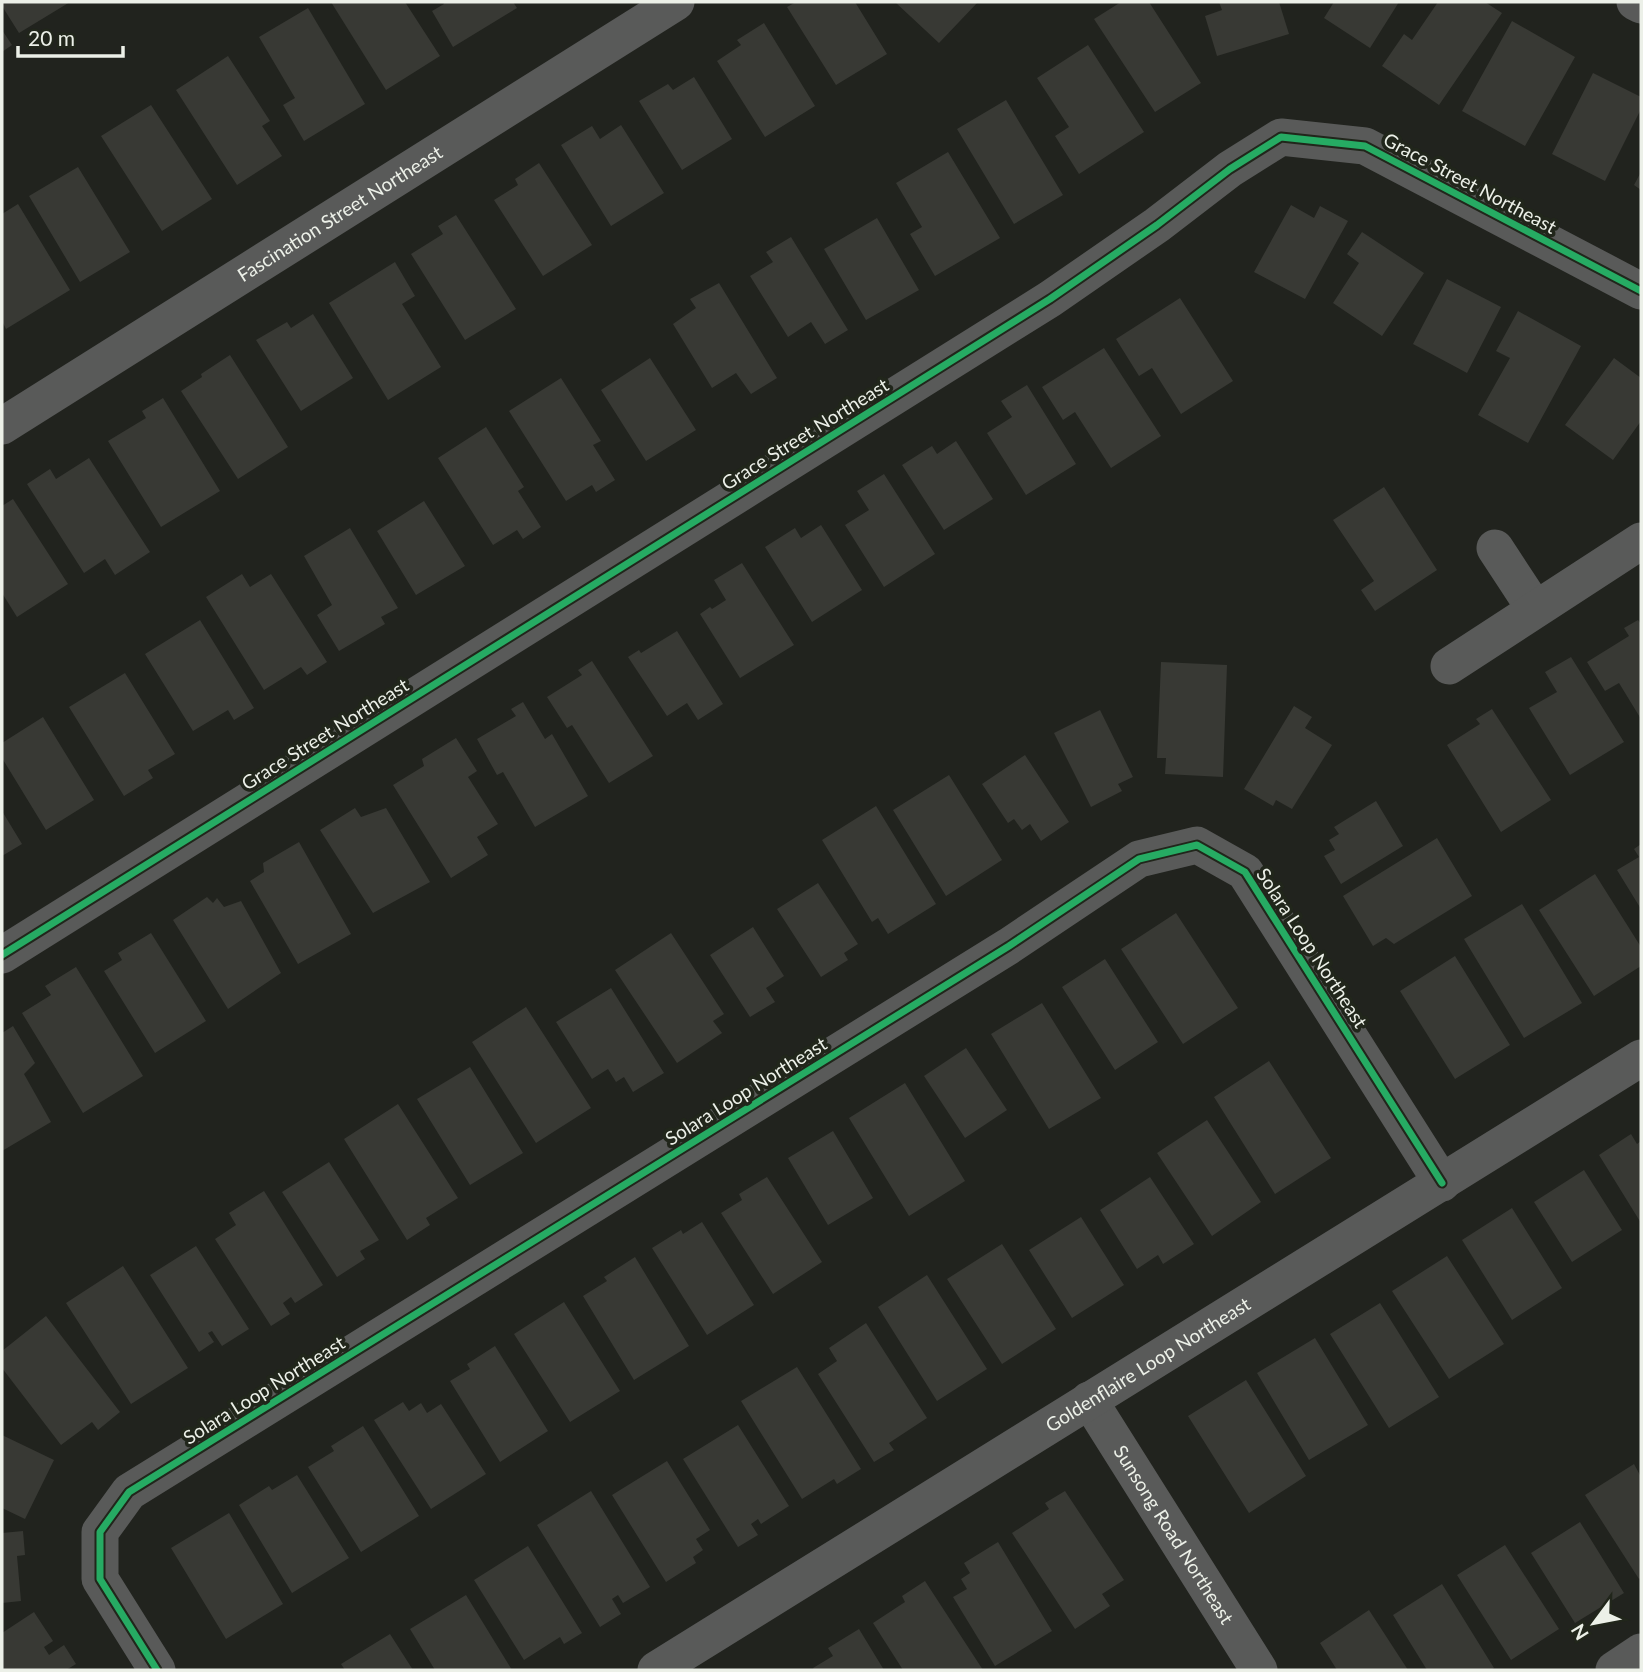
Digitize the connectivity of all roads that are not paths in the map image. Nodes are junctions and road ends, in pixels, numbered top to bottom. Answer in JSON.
{"nodes":[{"id":1,"x":676,"y":2,"type":"edge"},
{"id":2,"x":1635,"y":2,"type":"edge"},
{"id":3,"x":1641,"y":5,"type":"edge"},
{"id":4,"x":1641,"y":291,"type":"edge"},
{"id":5,"x":2,"y":426,"type":"edge"},
{"id":6,"x":1641,"y":541,"type":"edge"},
{"id":7,"x":1495,"y":548,"type":"dead end"},
{"id":8,"x":1535,"y":609,"type":"junction"},
{"id":9,"x":1449,"y":666,"type":"dead end"},
{"id":10,"x":2,"y":955,"type":"edge"},
{"id":11,"x":1641,"y":1058,"type":"edge"},
{"id":12,"x":1442,"y":1183,"type":"junction"},
{"id":13,"x":1088,"y":1401,"type":"junction"},
{"id":14,"x":1641,"y":1652,"type":"edge"},
{"id":15,"x":157,"y":1670,"type":"edge"},
{"id":16,"x":656,"y":1670,"type":"edge"},
{"id":17,"x":1259,"y":1670,"type":"edge"},
{"id":18,"x":1614,"y":1670,"type":"edge"}],
"edges":[{"from":1,"to":5,"type":"street","name":"Fascination Street Northeast"},
{"from":2,"to":3,"type":"street"},
{"from":4,"to":10,"type":"street","name":"Grace Street Northeast"},
{"from":6,"to":8,"type":"street"},
{"from":7,"to":8,"type":"street"},
{"from":8,"to":9,"type":"street"},
{"from":11,"to":12,"type":"street","name":"Goldenflaire Loop Northeast"},
{"from":12,"to":13,"type":"street","name":"Goldenflaire Loop Northeast"},
{"from":12,"to":15,"type":"street","name":"Solara Loop Northeast"},
{"from":13,"to":16,"type":"street","name":"Goldenflaire Loop Northeast"},
{"from":13,"to":17,"type":"street","name":"Sunsong Road Northeast"},
{"from":14,"to":18,"type":"street"}]}
